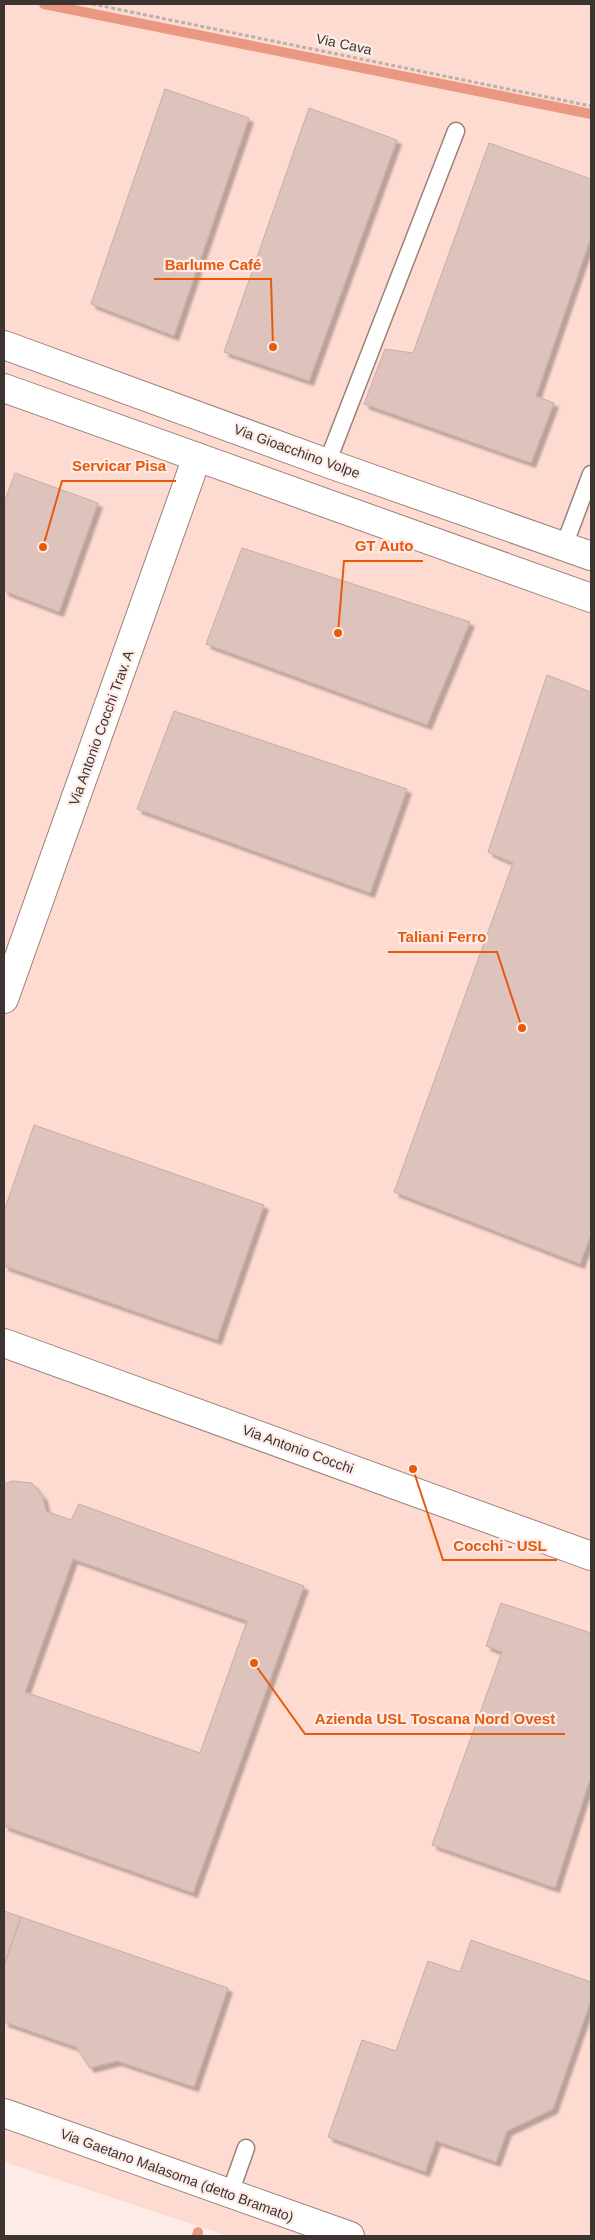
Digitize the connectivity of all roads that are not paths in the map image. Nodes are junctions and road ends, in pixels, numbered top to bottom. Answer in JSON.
{"nodes":[{"id":1,"x":456,"y":131,"type":"dead end"},
{"id":2,"x":4,"y":345,"type":"edge"},
{"id":3,"x":4,"y":388,"type":"edge"},
{"id":4,"x":197,"y":457,"type":"junction"},
{"id":5,"x":327,"y":463,"type":"junction"},
{"id":6,"x":591,"y":474,"type":"edge"},
{"id":7,"x":564,"y":546,"type":"junction"},
{"id":8,"x":591,"y":556,"type":"edge"},
{"id":9,"x":591,"y":598,"type":"edge"},
{"id":10,"x":4,"y":999,"type":"edge"},
{"id":11,"x":4,"y":1343,"type":"edge"},
{"id":12,"x":591,"y":1556,"type":"edge"},
{"id":13,"x":4,"y":2114,"type":"edge"},
{"id":14,"x":246,"y":2148,"type":"dead end"},
{"id":15,"x":230,"y":2193,"type":"junction"},
{"id":16,"x":350,"y":2236,"type":"edge"}],
"edges":[{"from":1,"to":5,"type":"lane"},
{"from":2,"to":5,"type":"street","name":"Via Gioacchino Volpe"},
{"from":3,"to":4,"type":"street"},
{"from":4,"to":9,"type":"street"},
{"from":4,"to":10,"type":"street","name":"Via Antonio Cocchi Trav. A"},
{"from":5,"to":7,"type":"street","name":"Via Gioacchino Volpe"},
{"from":6,"to":7,"type":"lane"},
{"from":7,"to":8,"type":"street","name":"Via Gioacchino Volpe"},
{"from":11,"to":12,"type":"street","name":"Via Antonio Cocchi"},
{"from":13,"to":15,"type":"street","name":"Via Gaetano Malasoma (detto Bramato)"},
{"from":14,"to":15,"type":"lane"},
{"from":15,"to":16,"type":"street","name":"Via Gaetano Malasoma (detto Bramato)"}]}
